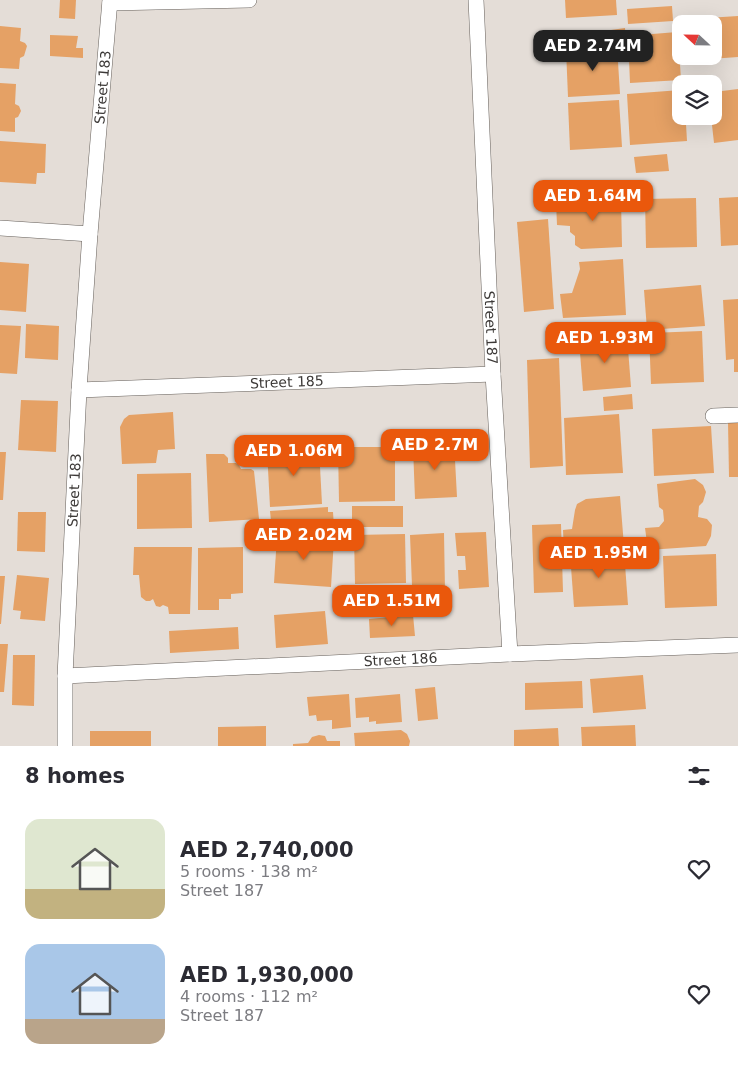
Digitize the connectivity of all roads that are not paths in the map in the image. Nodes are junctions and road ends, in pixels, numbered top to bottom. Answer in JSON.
{"nodes":[{"id":1,"x":249,"y":0,"type":"edge"},
{"id":2,"x":476,"y":0,"type":"edge"},
{"id":3,"x":110,"y":1,"type":"edge"},
{"id":4,"x":0,"y":228,"type":"edge"},
{"id":5,"x":90,"y":234,"type":"junction"},
{"id":6,"x":492,"y":374,"type":"junction"},
{"id":7,"x":80,"y":390,"type":"junction"},
{"id":8,"x":738,"y":415,"type":"edge"},
{"id":9,"x":713,"y":416,"type":"dead end"},
{"id":10,"x":738,"y":645,"type":"edge"},
{"id":11,"x":510,"y":654,"type":"junction"},
{"id":12,"x":65,"y":676,"type":"junction"},
{"id":13,"x":65,"y":746,"type":"edge"}],
"edges":[{"from":1,"to":3,"type":"street"},
{"from":2,"to":6,"type":"street","name":"Street 187"},
{"from":3,"to":5,"type":"street","name":"Street 183"},
{"from":4,"to":5,"type":"street"},
{"from":5,"to":7,"type":"street","name":"Street 183"},
{"from":6,"to":7,"type":"street","name":"Street 185"},
{"from":6,"to":11,"type":"street","name":"Street 187"},
{"from":7,"to":12,"type":"street","name":"Street 183"},
{"from":8,"to":9,"type":"street"},
{"from":10,"to":11,"type":"street","name":"Street 186"},
{"from":11,"to":12,"type":"street","name":"Street 186"},
{"from":12,"to":13,"type":"street","name":"Street 183"}]}
